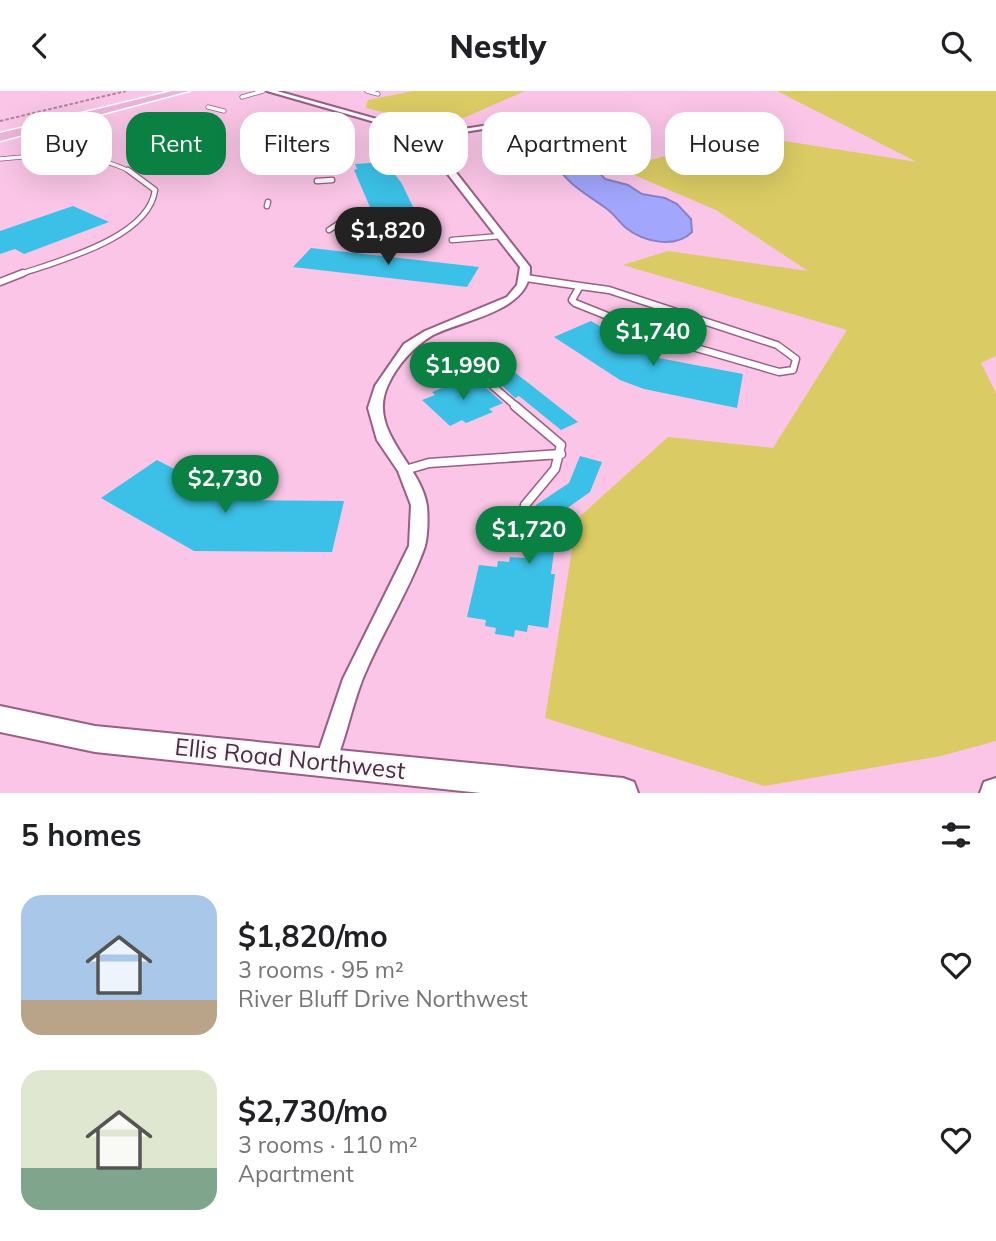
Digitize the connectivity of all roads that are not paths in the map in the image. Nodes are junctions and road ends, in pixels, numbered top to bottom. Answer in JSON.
{"nodes":[{"id":1,"x":165,"y":91,"type":"edge"},
{"id":2,"x":184,"y":91,"type":"edge"},
{"id":3,"x":263,"y":91,"type":"edge"},
{"id":4,"x":270,"y":91,"type":"edge"},
{"id":5,"x":367,"y":91,"type":"edge"},
{"id":6,"x":378,"y":93,"type":"dead end"},
{"id":7,"x":257,"y":101,"type":"dead end"},
{"id":8,"x":208,"y":107,"type":"dead end"},
{"id":9,"x":224,"y":111,"type":"dead end"},
{"id":10,"x":369,"y":119,"type":"edge"},
{"id":11,"x":0,"y":134,"type":"edge"},
{"id":12,"x":0,"y":159,"type":"edge"},
{"id":13,"x":453,"y":175,"type":"edge"},
{"id":14,"x":332,"y":180,"type":"dead end"},
{"id":15,"x":317,"y":181,"type":"dead end"},
{"id":16,"x":341,"y":222,"type":"dead end"},
{"id":17,"x":329,"y":230,"type":"dead end"},
{"id":18,"x":501,"y":236,"type":"junction"},
{"id":19,"x":452,"y":240,"type":"dead end"},
{"id":20,"x":526,"y":278,"type":"junction"},
{"id":21,"x":0,"y":282,"type":"edge"},
{"id":22,"x":581,"y":284,"type":"junction"},
{"id":23,"x":471,"y":367,"type":"dead end"},
{"id":24,"x":561,"y":454,"type":"junction"},
{"id":25,"x":405,"y":470,"type":"junction"},
{"id":26,"x":518,"y":540,"type":"dead end"},
{"id":27,"x":0,"y":719,"type":"edge"},
{"id":28,"x":326,"y":762,"type":"junction"},
{"id":29,"x":623,"y":793,"type":"edge"}],
"edges":[{"from":1,"to":11,"type":"main road"},
{"from":2,"to":11,"type":"main road"},
{"from":3,"to":7,"type":"lane"},
{"from":4,"to":10,"type":"street"},
{"from":5,"to":6,"type":"lane"},
{"from":8,"to":9,"type":"lane"},
{"from":12,"to":21,"type":"lane"},
{"from":13,"to":18,"type":"street"},
{"from":14,"to":15,"type":"lane"},
{"from":16,"to":17,"type":"lane"},
{"from":18,"to":19,"type":"lane"},
{"from":18,"to":20,"type":"street"},
{"from":20,"to":22,"type":"lane"},
{"from":20,"to":25,"type":"street"},
{"from":22,"to":22,"type":"lane"},
{"from":23,"to":24,"type":"lane"},
{"from":24,"to":25,"type":"lane"},
{"from":24,"to":26,"type":"lane"},
{"from":25,"to":28,"type":"street"},
{"from":27,"to":28,"type":"street","name":"Ellis Road Northwest"},
{"from":28,"to":29,"type":"street","name":"Ellis Road Northwest"}]}
